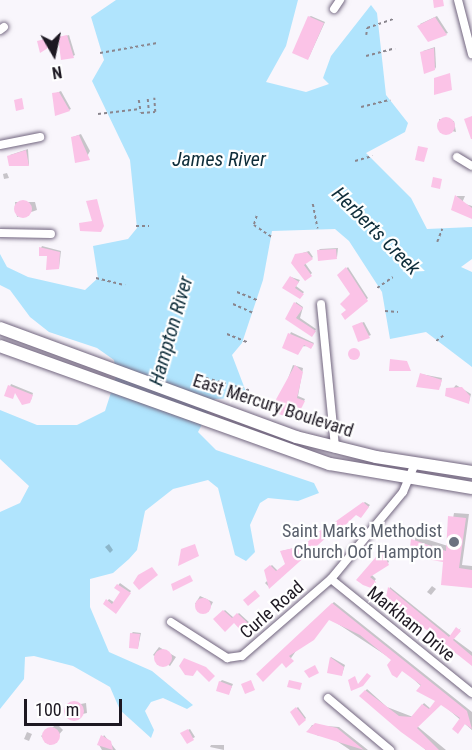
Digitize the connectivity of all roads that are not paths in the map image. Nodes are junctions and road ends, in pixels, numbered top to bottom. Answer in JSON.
{"nodes":[{"id":1,"x":339,"y":0,"type":"edge"},
{"id":2,"x":458,"y":0,"type":"edge"},
{"id":3,"x":334,"y":9,"type":"dead end"},
{"id":4,"x":472,"y":54,"type":"edge"},
{"id":5,"x":39,"y":137,"type":"dead end"},
{"id":6,"x":0,"y":145,"type":"edge"},
{"id":7,"x":457,"y":157,"type":"dead end"},
{"id":8,"x":472,"y":166,"type":"edge"},
{"id":9,"x":0,"y":233,"type":"edge"},
{"id":10,"x":51,"y":234,"type":"dead end"},
{"id":11,"x":321,"y":303,"type":"dead end"},
{"id":12,"x":0,"y":328,"type":"edge"},
{"id":13,"x":0,"y":346,"type":"edge"},
{"id":14,"x":335,"y":448,"type":"junction"},
{"id":15,"x":415,"y":464,"type":"junction"},
{"id":16,"x":472,"y":472,"type":"edge"},
{"id":17,"x":410,"y":480,"type":"junction"},
{"id":18,"x":472,"y":488,"type":"edge"},
{"id":19,"x":331,"y":579,"type":"junction"},
{"id":20,"x":171,"y":622,"type":"dead end"},
{"id":21,"x":472,"y":693,"type":"edge"},
{"id":22,"x":328,"y":698,"type":"dead end"},
{"id":23,"x":390,"y":750,"type":"edge"}],
"edges":[{"from":1,"to":3,"type":"street"},
{"from":2,"to":4,"type":"street"},
{"from":5,"to":6,"type":"street"},
{"from":7,"to":8,"type":"street"},
{"from":9,"to":10,"type":"street"},
{"from":11,"to":14,"type":"street"},
{"from":12,"to":14,"type":"main road","name":"East Mercury Boulevard"},
{"from":13,"to":17,"type":"main road","name":"East Mercury Boulevard"},
{"from":14,"to":15,"type":"main road","name":"East Mercury Boulevard"},
{"from":15,"to":16,"type":"main road","name":"East Mercury Boulevard"},
{"from":15,"to":17,"type":"street","name":"Curle Road"},
{"from":17,"to":18,"type":"main road","name":"East Mercury Boulevard"},
{"from":17,"to":19,"type":"street","name":"Curle Road"},
{"from":19,"to":20,"type":"street","name":"Curle Road"},
{"from":19,"to":21,"type":"street","name":"Markham Drive"},
{"from":22,"to":23,"type":"street"}]}
